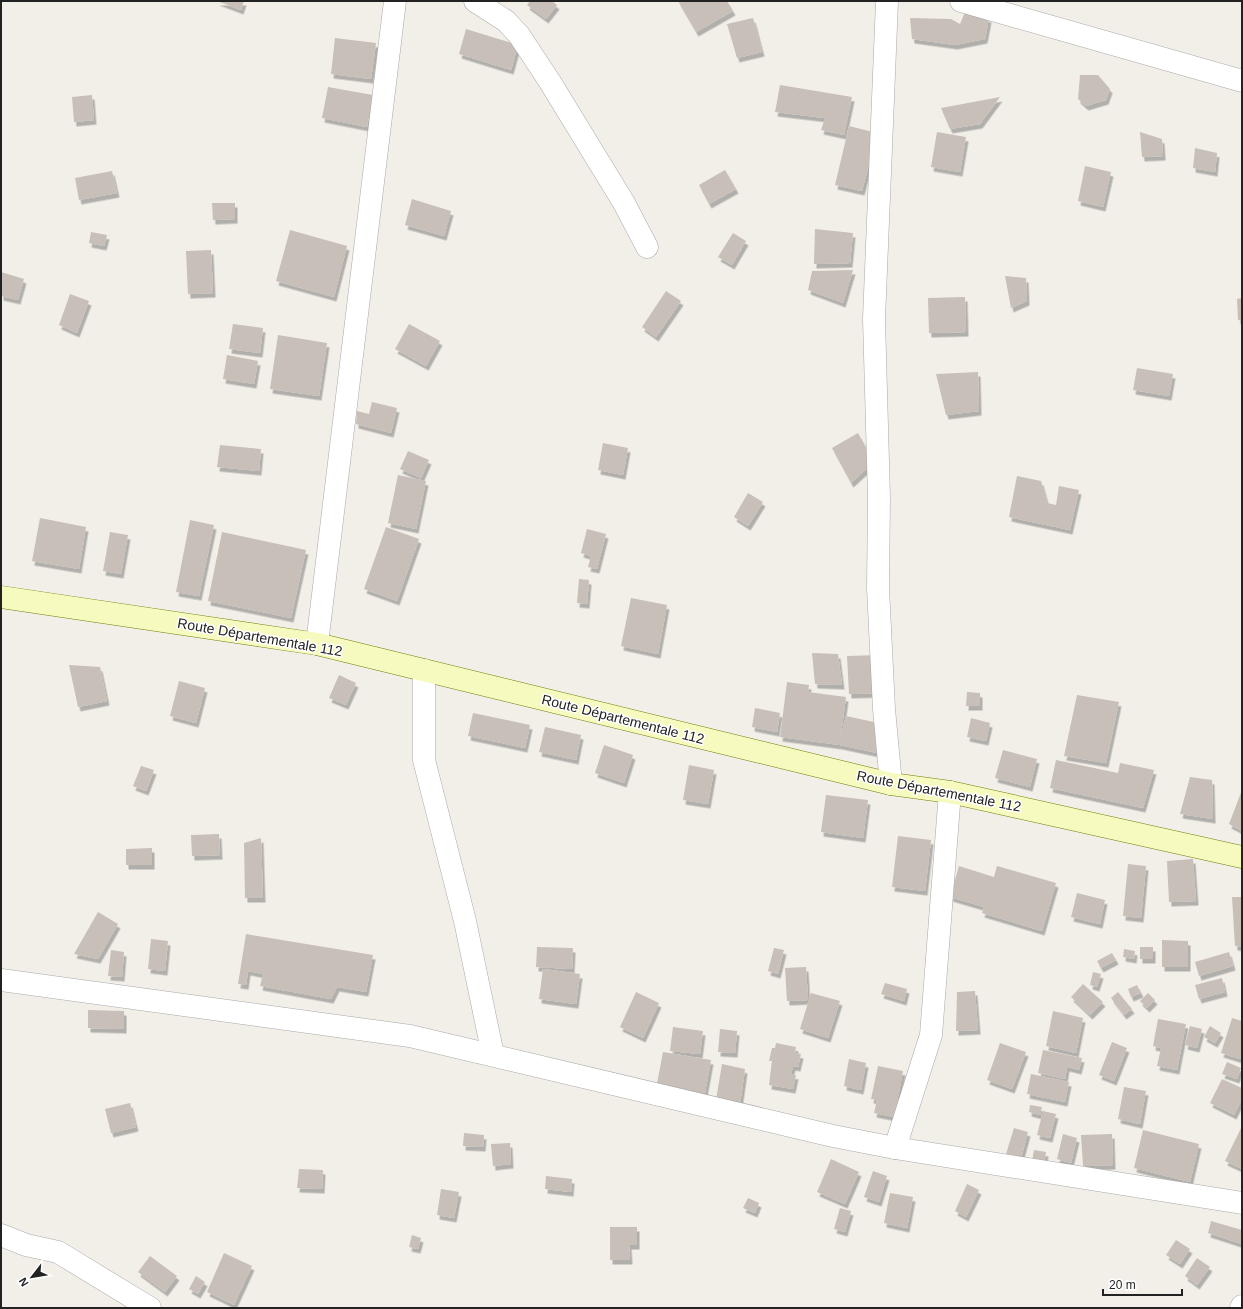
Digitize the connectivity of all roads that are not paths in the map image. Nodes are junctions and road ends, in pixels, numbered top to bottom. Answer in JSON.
{"nodes":[{"id":1,"x":395,"y":1,"type":"edge"},
{"id":2,"x":475,"y":1,"type":"edge"},
{"id":3,"x":887,"y":1,"type":"edge"},
{"id":4,"x":961,"y":1,"type":"edge"},
{"id":5,"x":1242,"y":81,"type":"edge"},
{"id":6,"x":647,"y":247,"type":"dead end"},
{"id":7,"x":1,"y":596,"type":"edge"},
{"id":8,"x":316,"y":644,"type":"junction"},
{"id":9,"x":424,"y":670,"type":"junction"},
{"id":10,"x":891,"y":784,"type":"junction"},
{"id":11,"x":950,"y":792,"type":"junction"},
{"id":12,"x":1242,"y":857,"type":"edge"},
{"id":13,"x":1,"y":980,"type":"edge"},
{"id":14,"x":493,"y":1055,"type":"junction"},
{"id":15,"x":895,"y":1148,"type":"junction"},
{"id":16,"x":1242,"y":1203,"type":"edge"},
{"id":17,"x":1,"y":1236,"type":"edge"},
{"id":18,"x":150,"y":1308,"type":"edge"}],
"edges":[{"from":1,"to":8,"type":"street"},
{"from":2,"to":6,"type":"street"},
{"from":3,"to":10,"type":"street"},
{"from":4,"to":5,"type":"street"},
{"from":7,"to":8,"type":"main road","name":"Route Départementale 112"},
{"from":8,"to":9,"type":"main road","name":"Route Départementale 112"},
{"from":9,"to":10,"type":"main road","name":"Route Départementale 112"},
{"from":9,"to":14,"type":"street"},
{"from":10,"to":11,"type":"main road","name":"Route Départementale 112"},
{"from":11,"to":12,"type":"main road","name":"Route Départementale 112"},
{"from":11,"to":15,"type":"street"},
{"from":13,"to":14,"type":"street"},
{"from":14,"to":15,"type":"street"},
{"from":15,"to":16,"type":"street"},
{"from":17,"to":18,"type":"street"}]}
